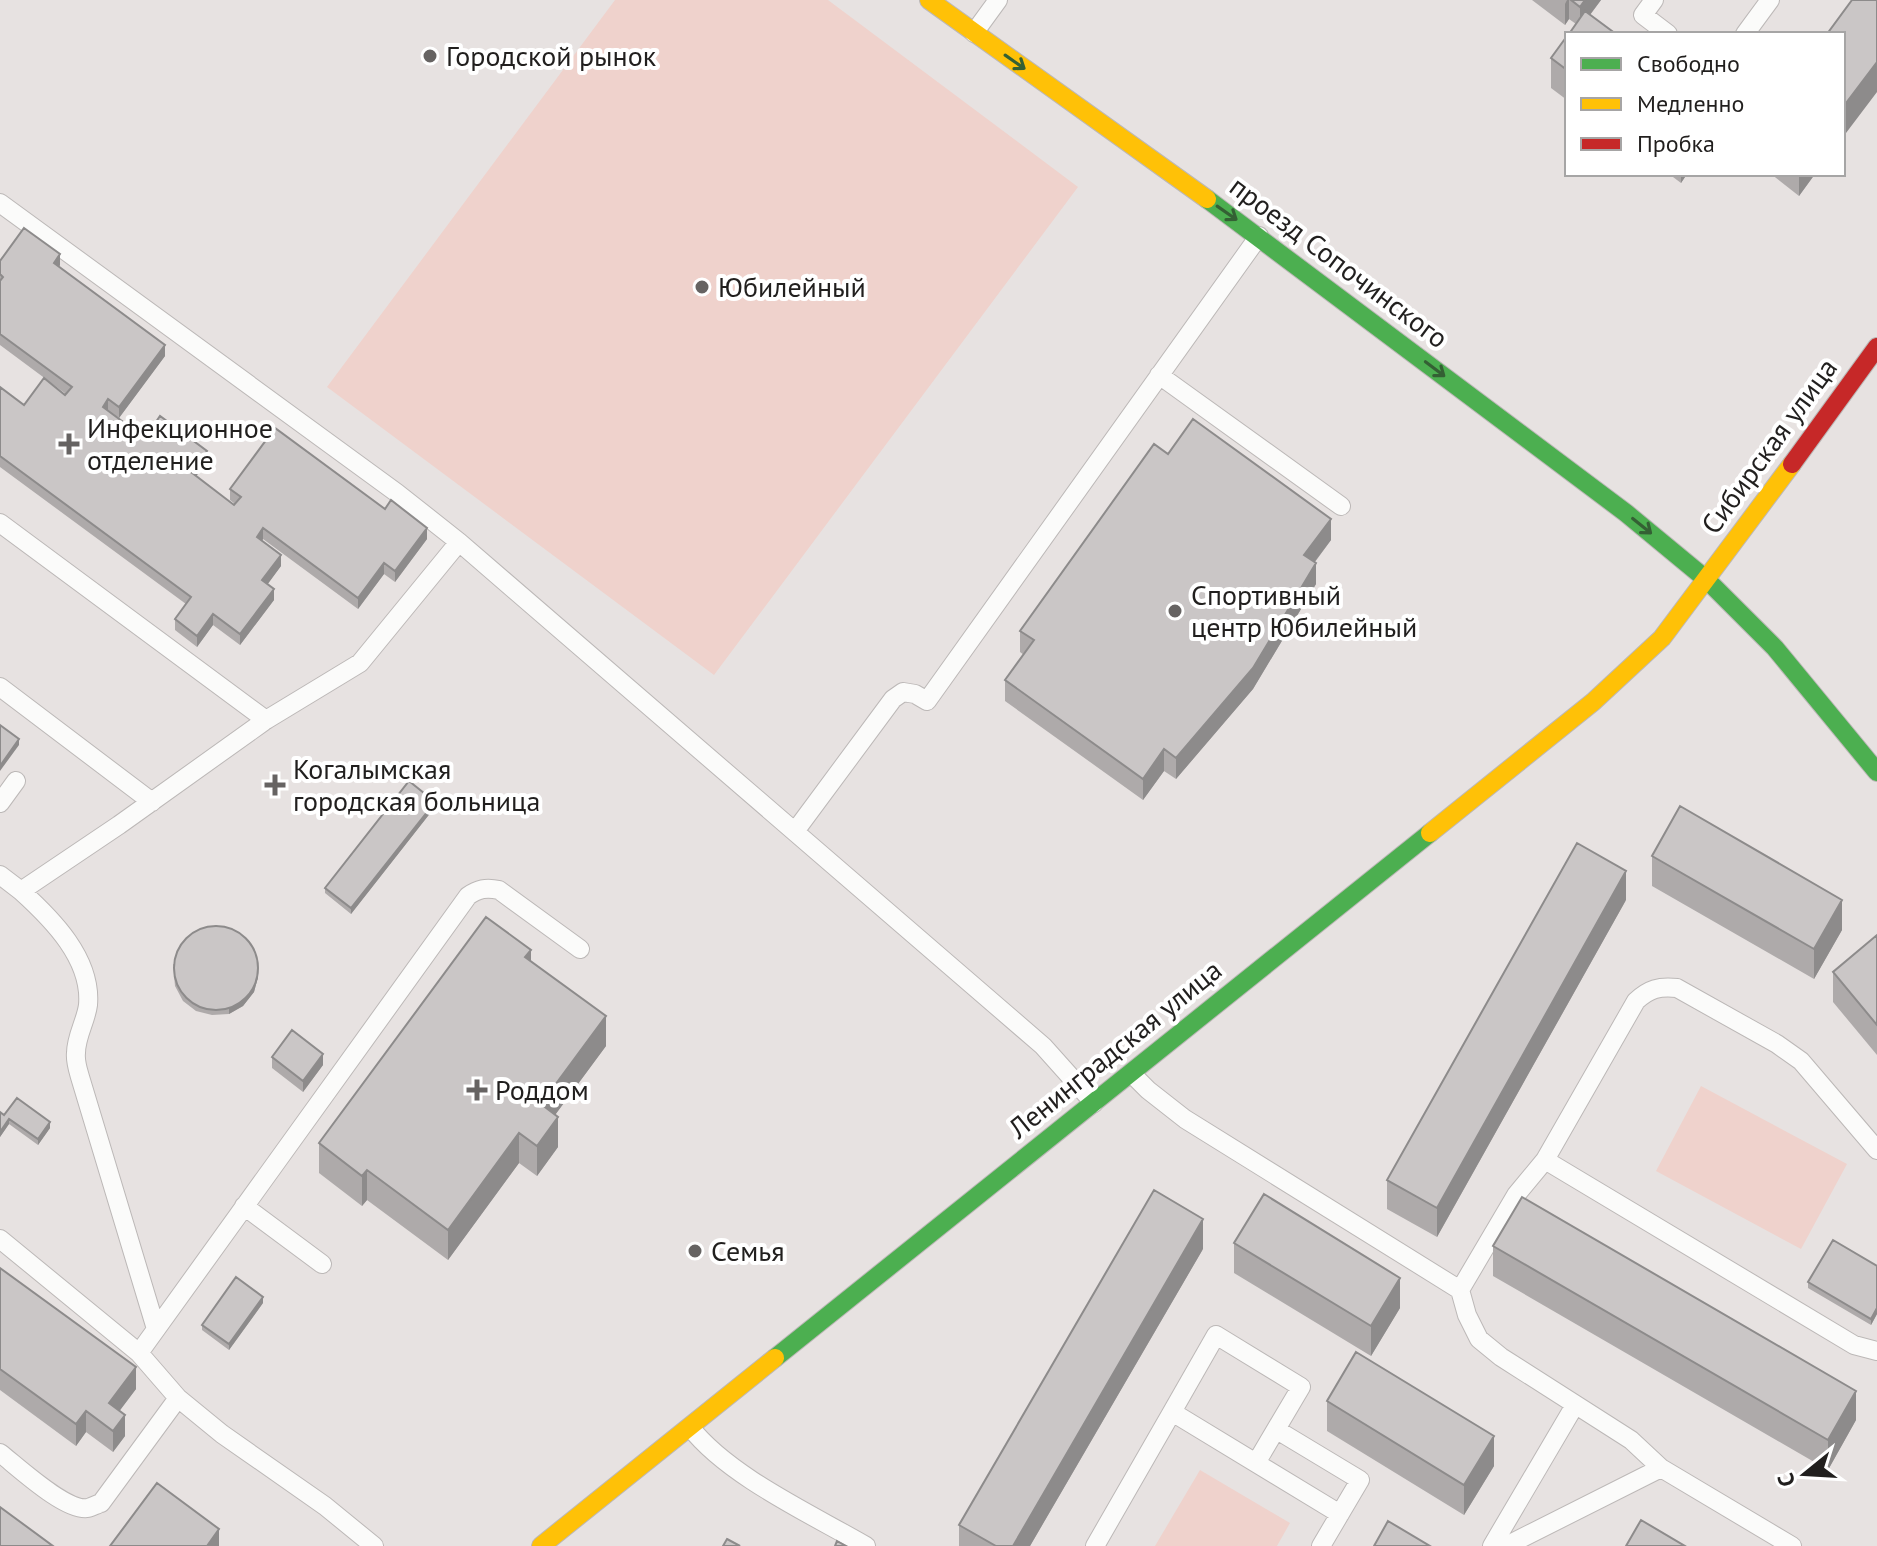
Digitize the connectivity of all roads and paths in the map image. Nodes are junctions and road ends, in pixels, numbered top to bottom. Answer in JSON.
{"nodes":[{"id":1,"x":929,"y":0,"type":"edge"},
{"id":2,"x":998,"y":0,"type":"edge"},
{"id":3,"x":1654,"y":0,"type":"edge"},
{"id":4,"x":1770,"y":0,"type":"edge"},
{"id":5,"x":1665,"y":32,"type":"edge"},
{"id":6,"x":1746,"y":32,"type":"edge"},
{"id":7,"x":974,"y":33,"type":"junction"},
{"id":8,"x":0,"y":203,"type":"edge"},
{"id":9,"x":1259,"y":236,"type":"junction"},
{"id":10,"x":1877,"y":347,"type":"edge"},
{"id":11,"x":1159,"y":375,"type":"junction"},
{"id":12,"x":1341,"y":506,"type":"dead end"},
{"id":13,"x":0,"y":523,"type":"edge"},
{"id":14,"x":459,"y":542,"type":"junction"},
{"id":15,"x":1707,"y":580,"type":"junction"},
{"id":16,"x":0,"y":687,"type":"edge"},
{"id":17,"x":266,"y":720,"type":"junction"},
{"id":18,"x":1877,"y":772,"type":"edge"},
{"id":19,"x":16,"y":781,"type":"dead end"},
{"id":20,"x":152,"y":802,"type":"junction"},
{"id":21,"x":0,"y":803,"type":"edge"},
{"id":22,"x":796,"y":830,"type":"junction"},
{"id":23,"x":0,"y":875,"type":"edge"},
{"id":24,"x":21,"y":891,"type":"junction"},
{"id":25,"x":580,"y":949,"type":"dead end"},
{"id":26,"x":1131,"y":1073,"type":"junction"},
{"id":27,"x":1094,"y":1103,"type":"junction"},
{"id":28,"x":1877,"y":1150,"type":"edge"},
{"id":29,"x":1545,"y":1160,"type":"junction"},
{"id":30,"x":244,"y":1206,"type":"junction"},
{"id":31,"x":0,"y":1239,"type":"edge"},
{"id":32,"x":322,"y":1264,"type":"dead end"},
{"id":33,"x":1460,"y":1290,"type":"junction"},
{"id":34,"x":156,"y":1329,"type":"junction"},
{"id":35,"x":1877,"y":1351,"type":"edge"},
{"id":36,"x":139,"y":1353,"type":"junction"},
{"id":37,"x":178,"y":1398,"type":"junction"},
{"id":38,"x":1575,"y":1405,"type":"junction"},
{"id":39,"x":1172,"y":1412,"type":"junction"},
{"id":40,"x":690,"y":1427,"type":"junction"},
{"id":41,"x":1277,"y":1430,"type":"junction"},
{"id":42,"x":0,"y":1453,"type":"edge"},
{"id":43,"x":1256,"y":1463,"type":"junction"},
{"id":44,"x":1661,"y":1468,"type":"junction"},
{"id":45,"x":1340,"y":1514,"type":"junction"},
{"id":46,"x":374,"y":1546,"type":"edge"},
{"id":47,"x":541,"y":1546,"type":"edge"},
{"id":48,"x":866,"y":1546,"type":"edge"},
{"id":49,"x":1095,"y":1546,"type":"edge"},
{"id":50,"x":1321,"y":1546,"type":"edge"},
{"id":51,"x":1492,"y":1546,"type":"edge"},
{"id":52,"x":1506,"y":1546,"type":"edge"},
{"id":53,"x":1792,"y":1546,"type":"edge"}],
"edges":[{"from":1,"to":7,"type":"street","name":"проезд Сопочинского"},
{"from":2,"to":7,"type":"lane"},
{"from":3,"to":5,"type":"lane"},
{"from":4,"to":6,"type":"lane"},
{"from":7,"to":9,"type":"street","name":"проезд Сопочинского","one_way":true},
{"from":8,"to":14,"type":"lane"},
{"from":9,"to":11,"type":"lane"},
{"from":9,"to":15,"type":"street","name":"проезд Сопочинского","one_way":true},
{"from":10,"to":15,"type":"street","name":"Сибирская улица"},
{"from":11,"to":12,"type":"lane"},
{"from":11,"to":22,"type":"lane"},
{"from":13,"to":17,"type":"lane"},
{"from":14,"to":17,"type":"lane"},
{"from":14,"to":22,"type":"lane"},
{"from":15,"to":18,"type":"street","name":"проезд Сопочинского"},
{"from":15,"to":26,"type":"street","name":"Ленинградская улица"},
{"from":16,"to":20,"type":"lane"},
{"from":17,"to":20,"type":"lane"},
{"from":19,"to":21,"type":"lane"},
{"from":20,"to":24,"type":"lane"},
{"from":22,"to":27,"type":"lane"},
{"from":23,"to":24,"type":"lane"},
{"from":24,"to":34,"type":"lane"},
{"from":25,"to":30,"type":"lane"},
{"from":26,"to":27,"type":"street","name":"Ленинградская улица"},
{"from":26,"to":33,"type":"lane"},
{"from":27,"to":40,"type":"street","name":"Ленинградская улица"},
{"from":28,"to":29,"type":"lane"},
{"from":29,"to":33,"type":"lane"},
{"from":29,"to":35,"type":"lane"},
{"from":30,"to":32,"type":"lane"},
{"from":30,"to":34,"type":"lane"},
{"from":31,"to":36,"type":"lane"},
{"from":33,"to":38,"type":"lane"},
{"from":34,"to":36,"type":"lane"},
{"from":36,"to":37,"type":"lane"},
{"from":37,"to":42,"type":"lane"},
{"from":37,"to":46,"type":"lane"},
{"from":38,"to":44,"type":"lane"},
{"from":38,"to":51,"type":"lane"},
{"from":39,"to":41,"type":"lane"},
{"from":39,"to":43,"type":"lane"},
{"from":39,"to":49,"type":"lane"},
{"from":40,"to":47,"type":"street","name":"Ленинградская улица"},
{"from":40,"to":48,"type":"lane"},
{"from":41,"to":43,"type":"lane"},
{"from":41,"to":45,"type":"lane"},
{"from":43,"to":45,"type":"lane"},
{"from":44,"to":52,"type":"lane"},
{"from":44,"to":53,"type":"lane"},
{"from":45,"to":50,"type":"lane"}]}
